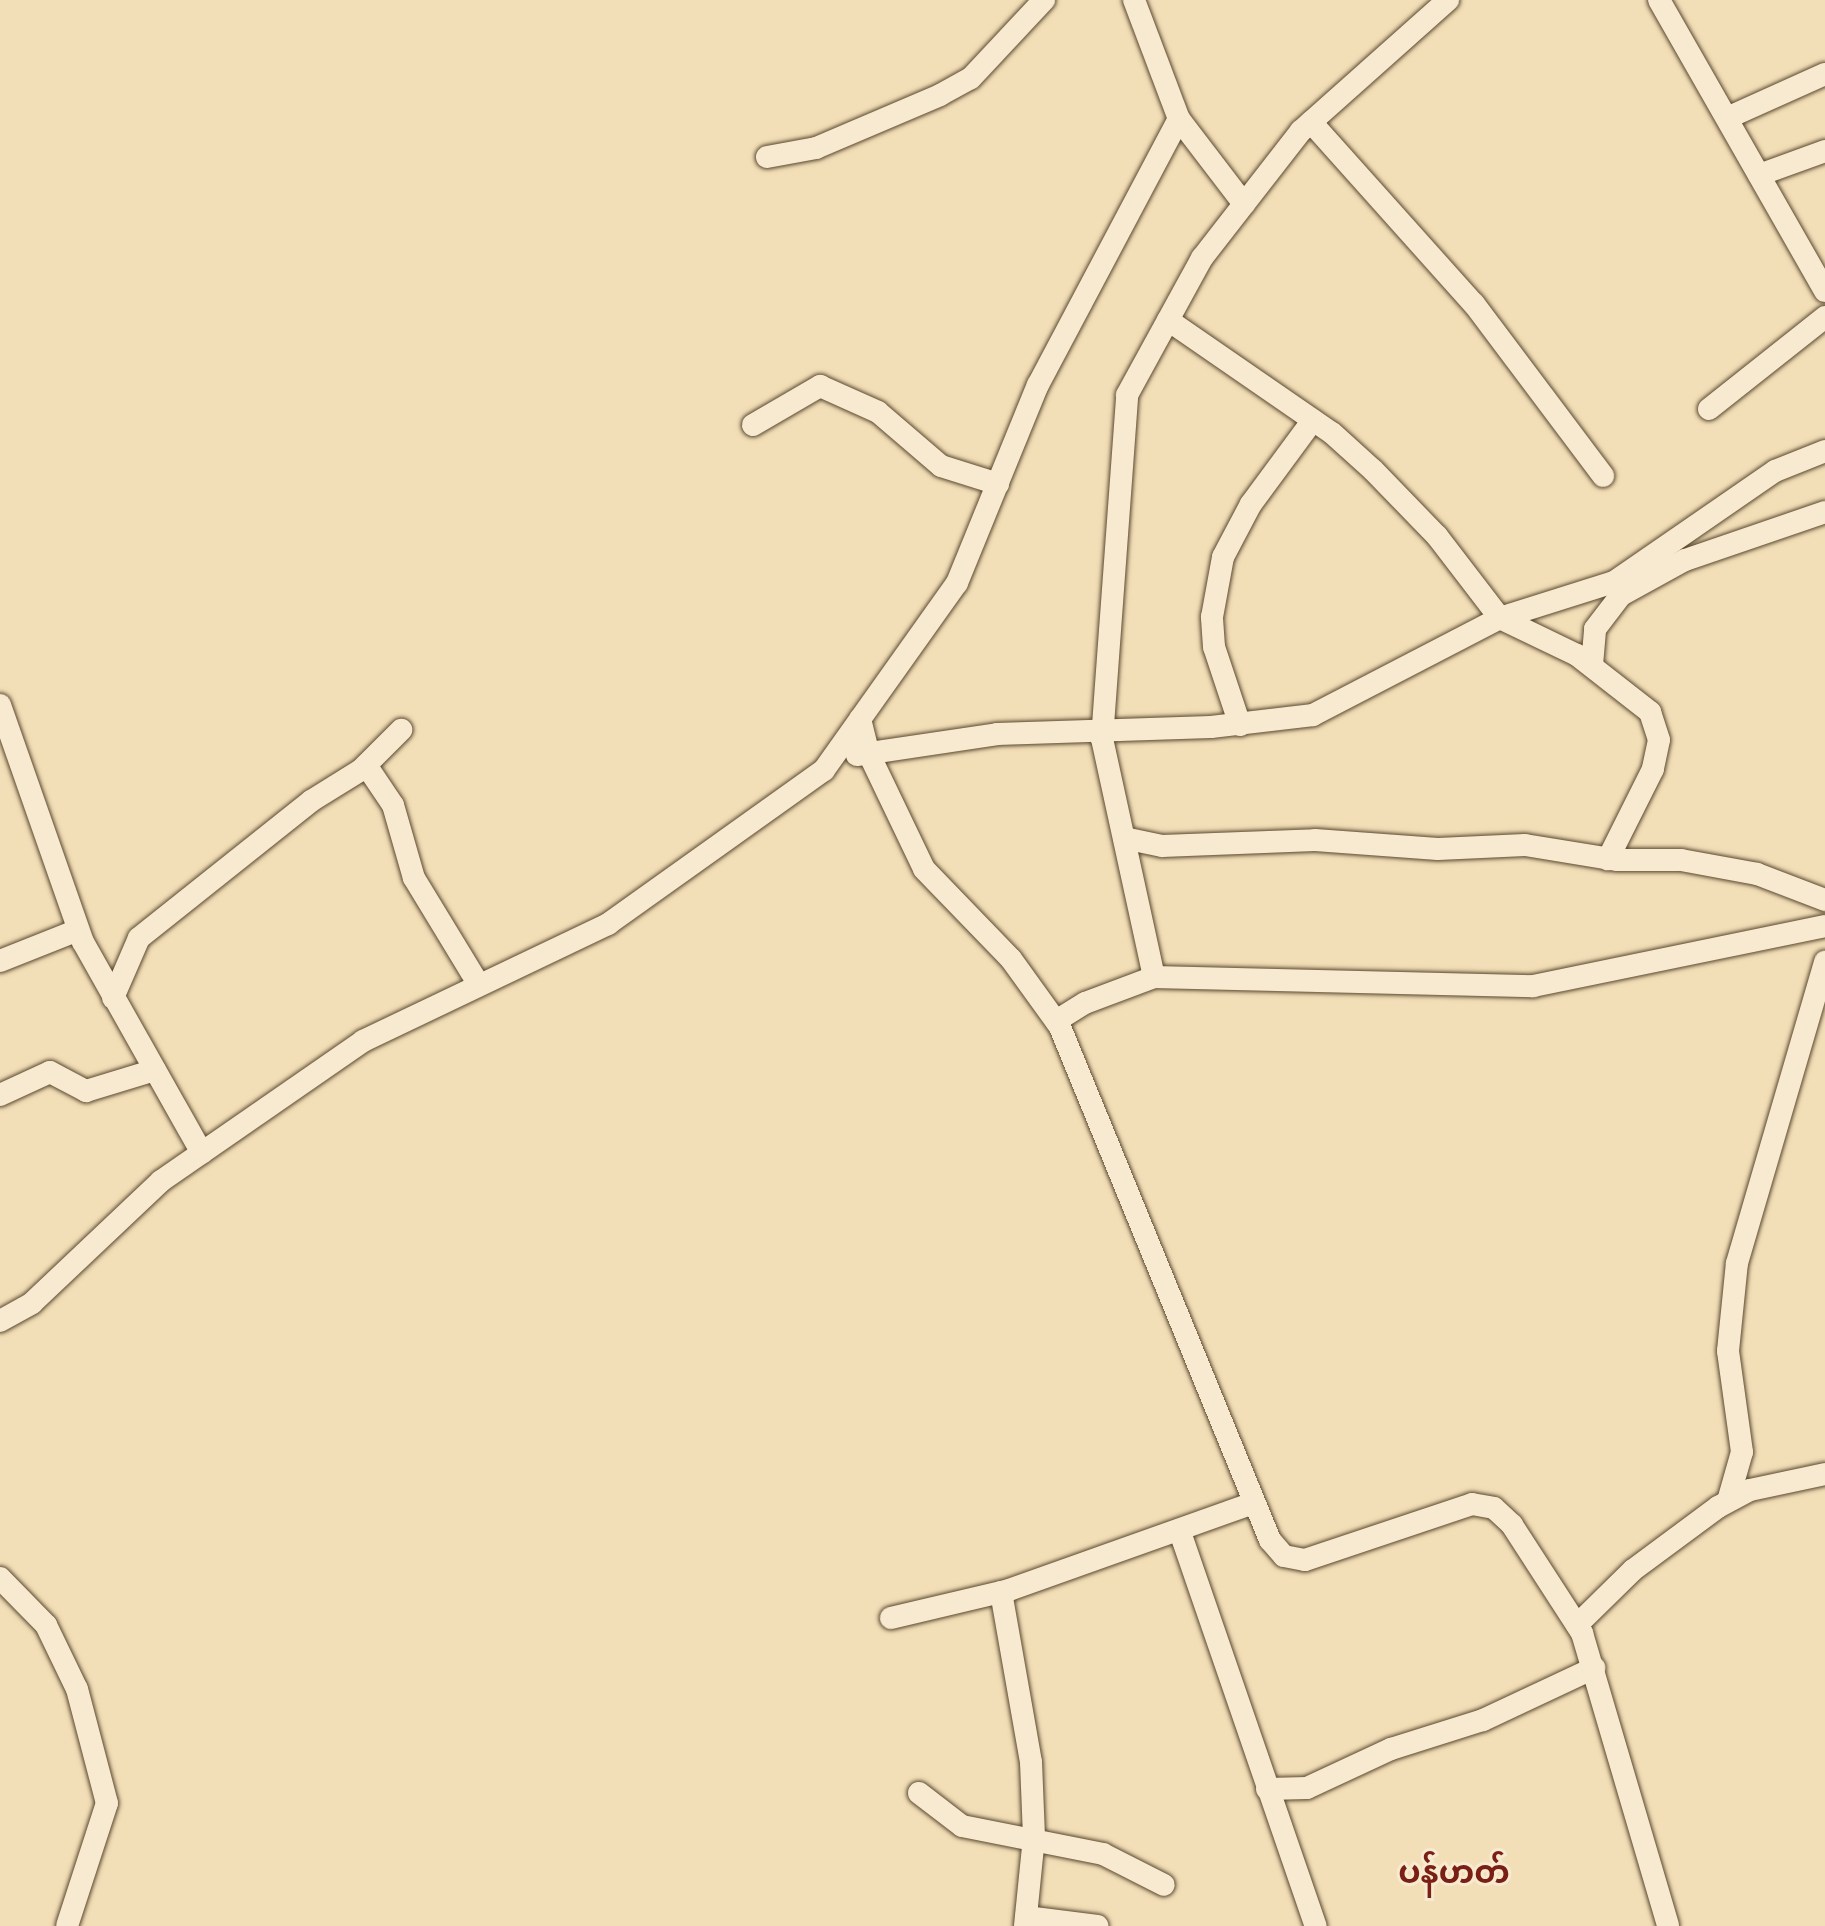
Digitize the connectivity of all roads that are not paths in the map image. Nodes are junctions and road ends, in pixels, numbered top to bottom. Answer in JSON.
{"nodes":[{"id":1,"x":1044,"y":0,"type":"edge"},
{"id":2,"x":1134,"y":0,"type":"edge"},
{"id":3,"x":1448,"y":0,"type":"edge"},
{"id":4,"x":1659,"y":0,"type":"edge"},
{"id":5,"x":1825,"y":74,"type":"edge"},
{"id":6,"x":1727,"y":118,"type":"junction"},
{"id":7,"x":1179,"y":119,"type":"junction"},
{"id":8,"x":1311,"y":122,"type":"junction"},
{"id":9,"x":1825,"y":151,"type":"edge"},
{"id":10,"x":767,"y":157,"type":"dead end"},
{"id":11,"x":1759,"y":175,"type":"junction"},
{"id":12,"x":1244,"y":204,"type":"junction"},
{"id":13,"x":1825,"y":291,"type":"edge"},
{"id":14,"x":1825,"y":317,"type":"edge"},
{"id":15,"x":1168,"y":320,"type":"junction"},
{"id":16,"x":1709,"y":409,"type":"dead end"},
{"id":17,"x":1313,"y":420,"type":"junction"},
{"id":18,"x":753,"y":425,"type":"dead end"},
{"id":19,"x":1825,"y":451,"type":"edge"},
{"id":20,"x":1603,"y":476,"type":"dead end"},
{"id":21,"x":998,"y":484,"type":"junction"},
{"id":22,"x":1825,"y":512,"type":"edge"},
{"id":23,"x":1500,"y":618,"type":"junction"},
{"id":24,"x":1592,"y":665,"type":"junction"},
{"id":25,"x":0,"y":705,"type":"edge"},
{"id":26,"x":860,"y":719,"type":"junction"},
{"id":27,"x":1240,"y":725,"type":"junction"},
{"id":28,"x":1103,"y":728,"type":"junction"},
{"id":29,"x":401,"y":730,"type":"dead end"},
{"id":30,"x":869,"y":754,"type":"junction"},
{"id":31,"x":834,"y":757,"type":"junction"},
{"id":32,"x":366,"y":765,"type":"junction"},
{"id":33,"x":1124,"y":838,"type":"junction"},
{"id":34,"x":1608,"y":859,"type":"junction"},
{"id":35,"x":1825,"y":900,"type":"edge"},
{"id":36,"x":1825,"y":926,"type":"edge"},
{"id":37,"x":78,"y":930,"type":"junction"},
{"id":38,"x":0,"y":961,"type":"edge"},
{"id":39,"x":1825,"y":962,"type":"edge"},
{"id":40,"x":1154,"y":977,"type":"junction"},
{"id":41,"x":479,"y":985,"type":"junction"},
{"id":42,"x":113,"y":998,"type":"junction"},
{"id":43,"x":1056,"y":1021,"type":"junction"},
{"id":44,"x":155,"y":1070,"type":"junction"},
{"id":45,"x":0,"y":1095,"type":"edge"},
{"id":46,"x":202,"y":1153,"type":"junction"},
{"id":47,"x":0,"y":1321,"type":"edge"},
{"id":48,"x":1825,"y":1474,"type":"edge"},
{"id":49,"x":1728,"y":1501,"type":"junction"},
{"id":50,"x":1251,"y":1504,"type":"junction"},
{"id":51,"x":1180,"y":1532,"type":"junction"},
{"id":52,"x":0,"y":1578,"type":"edge"},
{"id":53,"x":1001,"y":1592,"type":"junction"},
{"id":54,"x":891,"y":1618,"type":"dead end"},
{"id":55,"x":1577,"y":1625,"type":"junction"},
{"id":56,"x":1594,"y":1668,"type":"junction"},
{"id":57,"x":1267,"y":1789,"type":"junction"},
{"id":58,"x":919,"y":1793,"type":"dead end"},
{"id":59,"x":1034,"y":1837,"type":"junction"},
{"id":60,"x":1164,"y":1885,"type":"dead end"},
{"id":61,"x":1026,"y":1921,"type":"edge"},
{"id":62,"x":67,"y":1926,"type":"edge"},
{"id":63,"x":1097,"y":1926,"type":"edge"},
{"id":64,"x":1316,"y":1926,"type":"edge"},
{"id":65,"x":1668,"y":1926,"type":"edge"}],
"edges":[{"from":1,"to":10,"type":"street"},
{"from":2,"to":7,"type":"street"},
{"from":3,"to":8,"type":"street"},
{"from":4,"to":6,"type":"street"},
{"from":5,"to":6,"type":"street"},
{"from":6,"to":11,"type":"street"},
{"from":7,"to":12,"type":"street"},
{"from":7,"to":21,"type":"street"},
{"from":8,"to":12,"type":"street"},
{"from":8,"to":20,"type":"street"},
{"from":9,"to":11,"type":"street"},
{"from":11,"to":13,"type":"street"},
{"from":12,"to":15,"type":"street"},
{"from":14,"to":16,"type":"street"},
{"from":15,"to":17,"type":"street"},
{"from":15,"to":28,"type":"street"},
{"from":17,"to":23,"type":"street"},
{"from":17,"to":27,"type":"street"},
{"from":18,"to":21,"type":"street"},
{"from":19,"to":23,"type":"street"},
{"from":21,"to":26,"type":"street"},
{"from":22,"to":24,"type":"street"},
{"from":23,"to":24,"type":"street"},
{"from":23,"to":27,"type":"street"},
{"from":24,"to":34,"type":"street"},
{"from":25,"to":37,"type":"street"},
{"from":26,"to":30,"type":"street"},
{"from":26,"to":31,"type":"street"},
{"from":27,"to":28,"type":"street"},
{"from":28,"to":30,"type":"street"},
{"from":28,"to":33,"type":"street"},
{"from":29,"to":32,"type":"street"},
{"from":30,"to":31,"type":"street"},
{"from":30,"to":43,"type":"street"},
{"from":31,"to":41,"type":"street"},
{"from":32,"to":41,"type":"street"},
{"from":32,"to":42,"type":"street"},
{"from":33,"to":34,"type":"street"},
{"from":33,"to":40,"type":"street"},
{"from":34,"to":35,"type":"street"},
{"from":36,"to":40,"type":"street"},
{"from":37,"to":38,"type":"street"},
{"from":37,"to":42,"type":"street"},
{"from":39,"to":49,"type":"street"},
{"from":40,"to":43,"type":"street"},
{"from":41,"to":46,"type":"street"},
{"from":42,"to":44,"type":"street"},
{"from":43,"to":50,"type":"street"},
{"from":44,"to":45,"type":"street"},
{"from":44,"to":46,"type":"street"},
{"from":46,"to":47,"type":"street"},
{"from":48,"to":49,"type":"street"},
{"from":49,"to":55,"type":"street"},
{"from":50,"to":51,"type":"street"},
{"from":50,"to":55,"type":"street"},
{"from":51,"to":53,"type":"street"},
{"from":51,"to":57,"type":"street"},
{"from":52,"to":62,"type":"street"},
{"from":53,"to":54,"type":"street"},
{"from":53,"to":59,"type":"street"},
{"from":55,"to":56,"type":"street"},
{"from":56,"to":57,"type":"street"},
{"from":56,"to":65,"type":"street"},
{"from":57,"to":64,"type":"street"},
{"from":58,"to":59,"type":"street"},
{"from":59,"to":60,"type":"street"},
{"from":59,"to":61,"type":"street"},
{"from":61,"to":63,"type":"street"}]}
